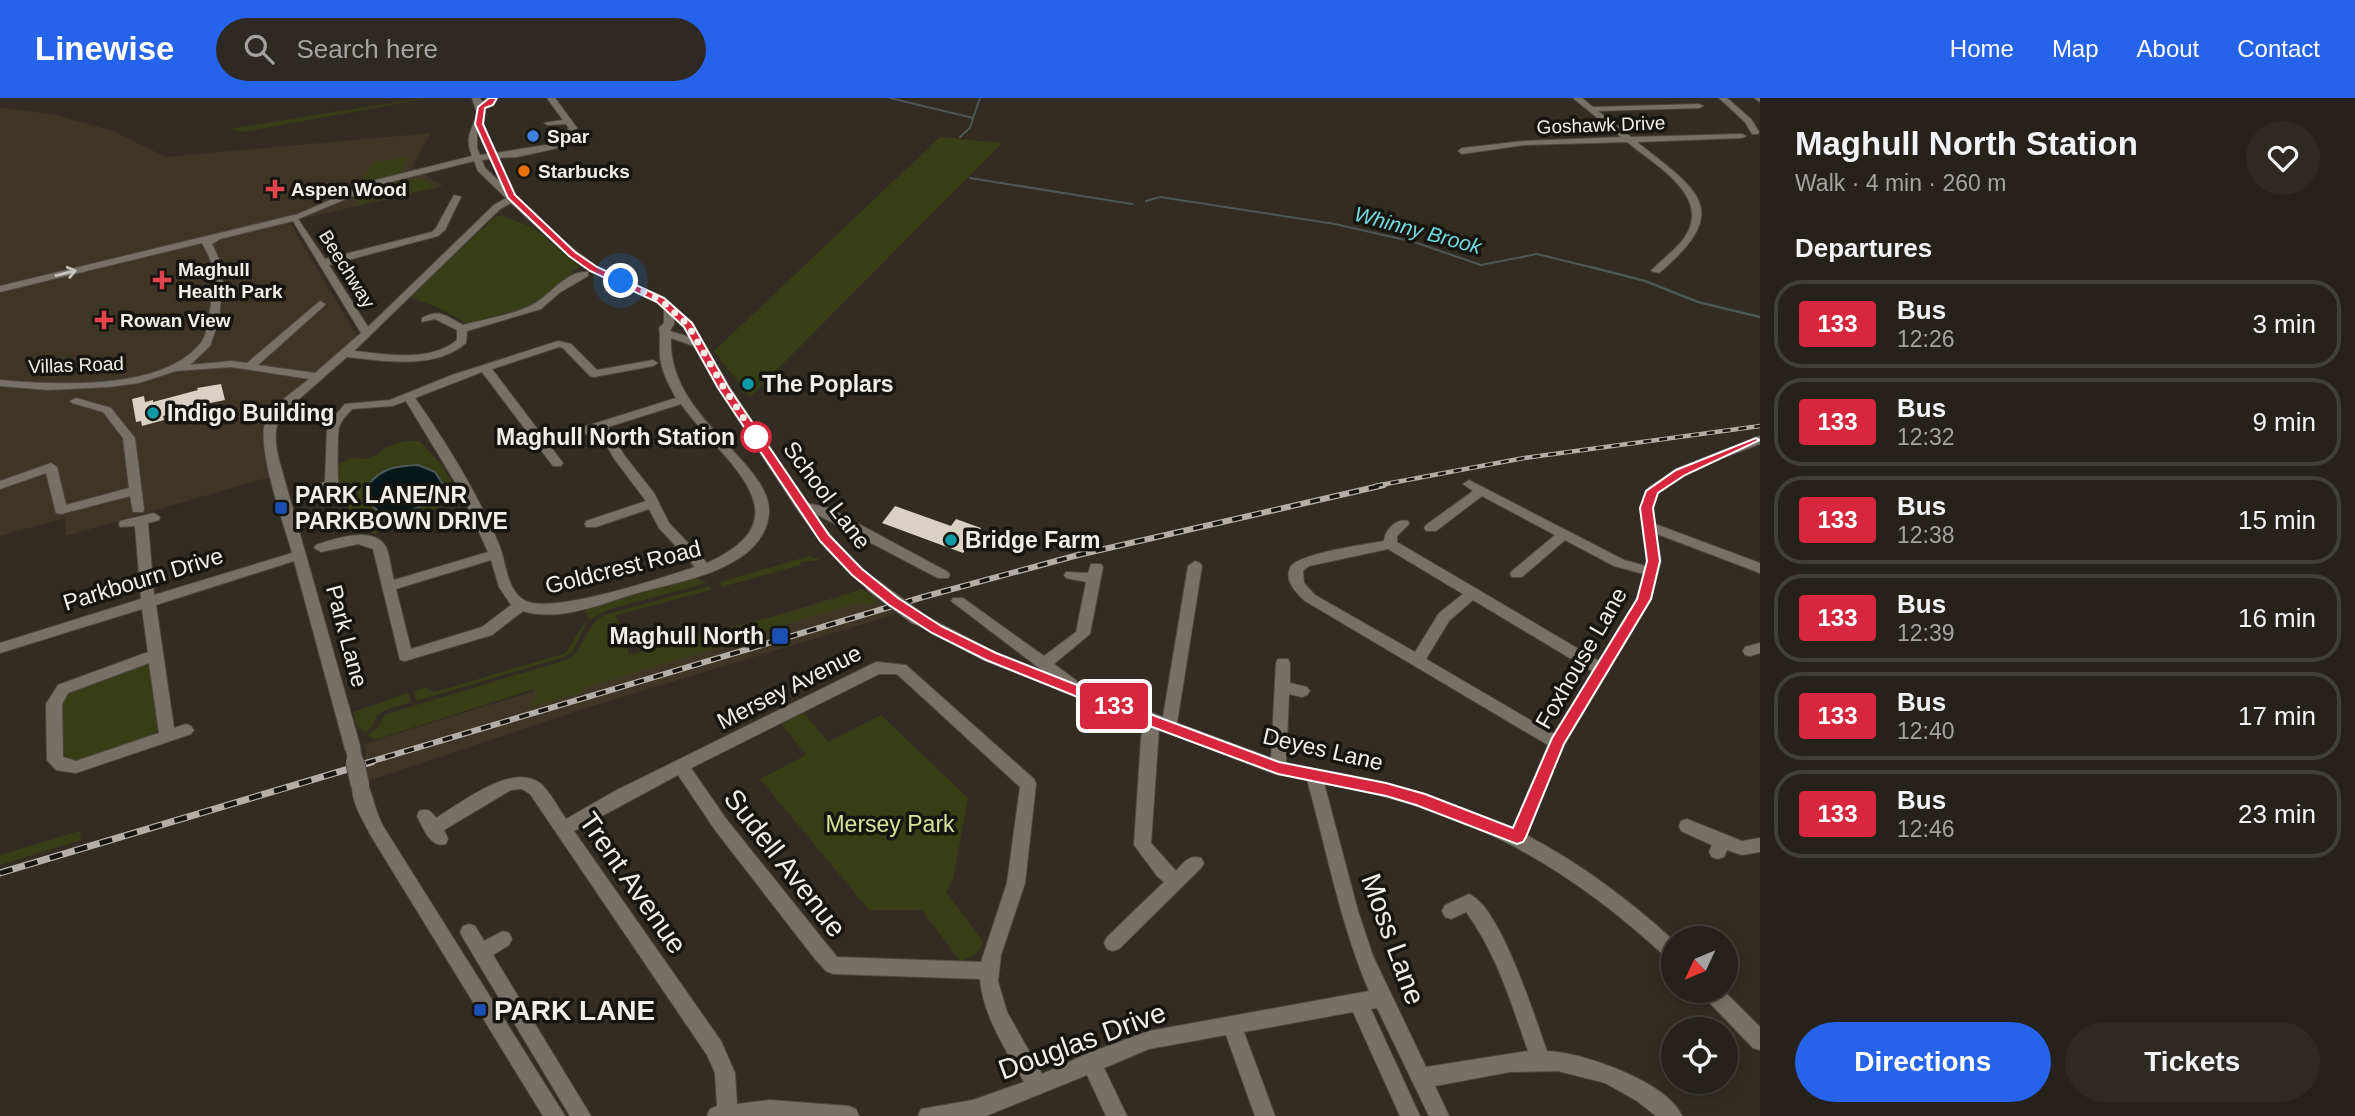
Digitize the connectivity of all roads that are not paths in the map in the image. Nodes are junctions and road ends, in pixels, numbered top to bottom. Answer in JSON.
{"nodes":[{"id":1,"x":476,"y":98,"type":"edge"},
{"id":2,"x":551,"y":98,"type":"edge"},
{"id":3,"x":1577,"y":98,"type":"edge"},
{"id":4,"x":1640,"y":98,"type":"edge"},
{"id":5,"x":1723,"y":98,"type":"edge"},
{"id":6,"x":1699,"y":106,"type":"dead end"},
{"id":7,"x":1653,"y":107,"type":"junction"},
{"id":8,"x":1591,"y":109,"type":"junction"},
{"id":9,"x":1746,"y":119,"type":"junction"},
{"id":10,"x":1760,"y":120,"type":"edge"},
{"id":11,"x":566,"y":122,"type":"junction"},
{"id":12,"x":548,"y":123,"type":"dead end"},
{"id":13,"x":481,"y":127,"type":"junction"},
{"id":14,"x":1757,"y":132,"type":"edge"},
{"id":15,"x":1742,"y":136,"type":"junction"},
{"id":16,"x":1631,"y":140,"type":"junction"},
{"id":17,"x":1760,"y":141,"type":"edge"},
{"id":18,"x":1462,"y":151,"type":"dead end"},
{"id":19,"x":485,"y":159,"type":"junction"},
{"id":20,"x":457,"y":197,"type":"dead end"},
{"id":21,"x":514,"y":200,"type":"junction"},
{"id":22,"x":297,"y":222,"type":"dead end"},
{"id":23,"x":202,"y":242,"type":"junction"},
{"id":24,"x":322,"y":263,"type":"junction"},
{"id":25,"x":1656,"y":271,"type":"dead end"},
{"id":26,"x":585,"y":274,"type":"dead end"},
{"id":27,"x":2,"y":288,"type":"edge"},
{"id":28,"x":320,"y":304,"type":"dead end"},
{"id":29,"x":426,"y":320,"type":"dead end"},
{"id":30,"x":462,"y":329,"type":"junction"},
{"id":31,"x":675,"y":333,"type":"junction"},
{"id":32,"x":367,"y":334,"type":"junction"},
{"id":33,"x":205,"y":347,"type":"junction"},
{"id":34,"x":345,"y":353,"type":"junction"},
{"id":35,"x":653,"y":363,"type":"dead end"},
{"id":36,"x":216,"y":364,"type":"junction"},
{"id":37,"x":250,"y":366,"type":"junction"},
{"id":38,"x":485,"y":368,"type":"junction"},
{"id":39,"x":161,"y":373,"type":"junction"},
{"id":40,"x":320,"y":377,"type":"junction"},
{"id":41,"x":0,"y":383,"type":"edge"},
{"id":42,"x":103,"y":384,"type":"junction"},
{"id":43,"x":64,"y":386,"type":"junction"},
{"id":44,"x":410,"y":398,"type":"junction"},
{"id":45,"x":684,"y":400,"type":"junction"},
{"id":46,"x":76,"y":401,"type":"junction"},
{"id":47,"x":601,"y":426,"type":"junction"},
{"id":48,"x":1760,"y":440,"type":"edge"},
{"id":49,"x":543,"y":444,"type":"junction"},
{"id":50,"x":557,"y":463,"type":"dead end"},
{"id":51,"x":0,"y":485,"type":"edge"},
{"id":52,"x":316,"y":488,"type":"dead end"},
{"id":53,"x":136,"y":490,"type":"junction"},
{"id":54,"x":653,"y":503,"type":"junction"},
{"id":55,"x":802,"y":506,"type":"junction"},
{"id":56,"x":144,"y":515,"type":"junction"},
{"id":57,"x":1426,"y":515,"type":"dead end"},
{"id":58,"x":844,"y":523,"type":"junction"},
{"id":59,"x":125,"y":524,"type":"dead end"},
{"id":60,"x":591,"y":524,"type":"dead end"},
{"id":61,"x":1404,"y":524,"type":"dead end"},
{"id":62,"x":1650,"y":527,"type":"junction"},
{"id":63,"x":1564,"y":534,"type":"junction"},
{"id":64,"x":825,"y":538,"type":"junction"},
{"id":65,"x":1390,"y":544,"type":"junction"},
{"id":66,"x":321,"y":548,"type":"dead end"},
{"id":67,"x":496,"y":554,"type":"junction"},
{"id":68,"x":299,"y":555,"type":"junction"},
{"id":69,"x":1195,"y":566,"type":"dead end"},
{"id":70,"x":1760,"y":568,"type":"edge"},
{"id":71,"x":705,"y":569,"type":"junction"},
{"id":72,"x":1652,"y":572,"type":"junction"},
{"id":73,"x":943,"y":575,"type":"dead end"},
{"id":74,"x":1071,"y":575,"type":"dead end"},
{"id":75,"x":1538,"y":575,"type":"dead end"},
{"id":76,"x":390,"y":586,"type":"junction"},
{"id":77,"x":1474,"y":592,"type":"junction"},
{"id":78,"x":958,"y":600,"type":"dead end"},
{"id":79,"x":148,"y":601,"type":"junction"},
{"id":80,"x":521,"y":605,"type":"junction"},
{"id":81,"x":0,"y":648,"type":"edge"},
{"id":82,"x":156,"y":655,"type":"junction"},
{"id":83,"x":1418,"y":659,"type":"junction"},
{"id":84,"x":1045,"y":663,"type":"junction"},
{"id":85,"x":1283,"y":663,"type":"dead end"},
{"id":86,"x":1600,"y":669,"type":"junction"},
{"id":87,"x":1282,"y":687,"type":"junction"},
{"id":88,"x":1073,"y":690,"type":"junction"},
{"id":89,"x":1302,"y":691,"type":"dead end"},
{"id":90,"x":1161,"y":724,"type":"junction"},
{"id":91,"x":186,"y":730,"type":"dead end"},
{"id":92,"x":167,"y":735,"type":"junction"},
{"id":93,"x":1557,"y":743,"type":"junction"},
{"id":94,"x":681,"y":767,"type":"junction"},
{"id":95,"x":1278,"y":768,"type":"junction"},
{"id":96,"x":1314,"y":775,"type":"junction"},
{"id":97,"x":1687,"y":825,"type":"dead end"},
{"id":98,"x":433,"y":828,"type":"dead end"},
{"id":99,"x":563,"y":829,"type":"junction"},
{"id":100,"x":1517,"y":837,"type":"junction"},
{"id":101,"x":1760,"y":845,"type":"edge"},
{"id":102,"x":1195,"y":863,"type":"dead end"},
{"id":103,"x":1176,"y":881,"type":"junction"},
{"id":104,"x":1451,"y":911,"type":"dead end"},
{"id":105,"x":469,"y":932,"type":"dead end"},
{"id":106,"x":503,"y":939,"type":"dead end"},
{"id":107,"x":1661,"y":942,"type":"edge"},
{"id":108,"x":1113,"y":943,"type":"dead end"},
{"id":109,"x":482,"y":952,"type":"junction"},
{"id":110,"x":989,"y":971,"type":"junction"},
{"id":111,"x":1381,"y":998,"type":"junction"},
{"id":112,"x":1359,"y":1003,"type":"junction"},
{"id":113,"x":1723,"y":1003,"type":"edge"},
{"id":114,"x":1231,"y":1024,"type":"junction"},
{"id":115,"x":1760,"y":1041,"type":"edge"},
{"id":116,"x":1541,"y":1060,"type":"junction"},
{"id":117,"x":1091,"y":1062,"type":"junction"},
{"id":118,"x":1422,"y":1078,"type":"junction"},
{"id":119,"x":1037,"y":1085,"type":"junction"},
{"id":120,"x":974,"y":1113,"type":"edge"},
{"id":121,"x":723,"y":1115,"type":"edge"},
{"id":122,"x":555,"y":1116,"type":"edge"},
{"id":123,"x":581,"y":1116,"type":"edge"},
{"id":124,"x":849,"y":1116,"type":"edge"},
{"id":125,"x":928,"y":1116,"type":"edge"},
{"id":126,"x":1117,"y":1116,"type":"edge"},
{"id":127,"x":1265,"y":1116,"type":"edge"},
{"id":128,"x":1410,"y":1116,"type":"edge"},
{"id":129,"x":1439,"y":1116,"type":"edge"},
{"id":130,"x":1672,"y":1116,"type":"edge"}],
"edges":[{"from":1,"to":13,"type":"street"},
{"from":2,"to":11,"type":"street"},
{"from":3,"to":8,"type":"street"},
{"from":4,"to":7,"type":"street"},
{"from":5,"to":9,"type":"street"},
{"from":6,"to":7,"type":"street"},
{"from":7,"to":8,"type":"street"},
{"from":8,"to":16,"type":"street"},
{"from":9,"to":10,"type":"street"},
{"from":9,"to":14,"type":"street"},
{"from":11,"to":12,"type":"street"},
{"from":11,"to":19,"type":"street"},
{"from":13,"to":19,"type":"street"},
{"from":13,"to":19,"type":"street"},
{"from":14,"to":15,"type":"street"},
{"from":15,"to":16,"type":"street","name":"Goshawk Drive"},
{"from":15,"to":17,"type":"street"},
{"from":16,"to":18,"type":"street","name":"Goshawk Drive"},
{"from":16,"to":25,"type":"street"},
{"from":19,"to":21,"type":"street"},
{"from":19,"to":21,"type":"street"},
{"from":19,"to":23,"type":"street"},
{"from":20,"to":24,"type":"street"},
{"from":21,"to":31,"type":"street"},
{"from":21,"to":32,"type":"street","name":"Park Lane"},
{"from":22,"to":24,"type":"street","name":"Beechway"},
{"from":27,"to":23,"type":"street","one_way":true},
{"from":23,"to":33,"type":"street"},
{"from":24,"to":32,"type":"street","name":"Beechway"},
{"from":26,"to":30,"type":"street"},
{"from":28,"to":37,"type":"street"},
{"from":29,"to":30,"type":"street"},
{"from":30,"to":34,"type":"street"},
{"from":31,"to":45,"type":"street","name":"Goldcrest Road"},
{"from":31,"to":55,"type":"street","name":"School Lane"},
{"from":32,"to":34,"type":"street","name":"Park Lane"},
{"from":33,"to":36,"type":"street"},
{"from":33,"to":39,"type":"street","name":"Villas Road"},
{"from":34,"to":40,"type":"street","name":"Park Lane"},
{"from":35,"to":38,"type":"street"},
{"from":36,"to":37,"type":"street"},
{"from":36,"to":39,"type":"street"},
{"from":37,"to":40,"type":"street"},
{"from":38,"to":44,"type":"street"},
{"from":38,"to":49,"type":"street"},
{"from":39,"to":42,"type":"street","name":"Villas Road"},
{"from":40,"to":68,"type":"street","name":"Park Lane"},
{"from":41,"to":43,"type":"street","name":"Villas Road"},
{"from":42,"to":43,"type":"street","name":"Villas Road"},
{"from":42,"to":46,"type":"street"},
{"from":43,"to":46,"type":"street"},
{"from":44,"to":52,"type":"street"},
{"from":44,"to":67,"type":"street","name":"Goldcrest Road"},
{"from":45,"to":47,"type":"street"},
{"from":45,"to":71,"type":"street","name":"Goldcrest Road"},
{"from":46,"to":53,"type":"street"},
{"from":47,"to":49,"type":"street"},
{"from":47,"to":54,"type":"street"},
{"from":48,"to":62,"type":"street","name":"Foxhouse Lane"},
{"from":49,"to":50,"type":"street"},
{"from":51,"to":53,"type":"street"},
{"from":53,"to":56,"type":"street"},
{"from":54,"to":60,"type":"street"},
{"from":54,"to":71,"type":"street"},
{"from":55,"to":58,"type":"street"},
{"from":55,"to":64,"type":"street","name":"School Lane"},
{"from":56,"to":59,"type":"street"},
{"from":56,"to":79,"type":"street"},
{"from":57,"to":63,"type":"street"},
{"from":58,"to":64,"type":"street"},
{"from":58,"to":73,"type":"street"},
{"from":61,"to":65,"type":"street"},
{"from":62,"to":70,"type":"street"},
{"from":62,"to":72,"type":"street","name":"Foxhouse Lane"},
{"from":63,"to":72,"type":"street"},
{"from":63,"to":75,"type":"street"},
{"from":64,"to":88,"type":"street","name":"School Lane","bridge":true},
{"from":65,"to":77,"type":"street"},
{"from":65,"to":83,"type":"street"},
{"from":66,"to":76,"type":"street"},
{"from":67,"to":76,"type":"street"},
{"from":67,"to":80,"type":"street","name":"Goldcrest Road"},
{"from":68,"to":79,"type":"street","name":"Parkbourn Drive"},
{"from":68,"to":122,"type":"street","name":"Park Lane","bridge":true},
{"from":69,"to":90,"type":"street"},
{"from":71,"to":80,"type":"street","name":"Goldcrest Road"},
{"from":72,"to":86,"type":"street","name":"Foxhouse Lane"},
{"from":74,"to":84,"type":"street"},
{"from":76,"to":80,"type":"street"},
{"from":77,"to":83,"type":"street"},
{"from":77,"to":86,"type":"street"},
{"from":78,"to":84,"type":"street","name":"Deyes Lane"},
{"from":79,"to":81,"type":"street","name":"Parkbourn Drive"},
{"from":79,"to":82,"type":"street"},
{"from":82,"to":92,"type":"street"},
{"from":82,"to":92,"type":"street"},
{"from":83,"to":93,"type":"street"},
{"from":84,"to":88,"type":"street","name":"Deyes Lane"},
{"from":85,"to":87,"type":"street"},
{"from":86,"to":93,"type":"street","name":"Foxhouse Lane"},
{"from":87,"to":89,"type":"street"},
{"from":87,"to":95,"type":"street"},
{"from":88,"to":90,"type":"street","name":"Deyes Lane"},
{"from":90,"to":95,"type":"street","name":"Deyes Lane"},
{"from":90,"to":103,"type":"street"},
{"from":91,"to":92,"type":"street"},
{"from":93,"to":100,"type":"street","name":"Foxhouse Lane"},
{"from":94,"to":99,"type":"street","name":"Mersey Avenue"},
{"from":94,"to":110,"type":"street","name":"Sudell Avenue"},
{"from":94,"to":110,"type":"street","name":"Mersey Avenue"},
{"from":95,"to":96,"type":"street","name":"Deyes Lane"},
{"from":96,"to":100,"type":"street","name":"Deyes Lane"},
{"from":96,"to":111,"type":"street","name":"Moss Lane"},
{"from":97,"to":101,"type":"street"},
{"from":98,"to":99,"type":"street","name":"Trent Avenue"},
{"from":99,"to":121,"type":"street","name":"Trent Avenue"},
{"from":100,"to":107,"type":"street","name":"Deyes Lane"},
{"from":102,"to":103,"type":"street"},
{"from":103,"to":108,"type":"street"},
{"from":104,"to":116,"type":"street"},
{"from":105,"to":109,"type":"street"},
{"from":106,"to":109,"type":"street"},
{"from":109,"to":123,"type":"street"},
{"from":110,"to":119,"type":"street","name":"Mersey Avenue"},
{"from":111,"to":112,"type":"street","name":"Douglas Drive"},
{"from":111,"to":118,"type":"street","name":"Moss Lane"},
{"from":112,"to":114,"type":"street","name":"Douglas Drive"},
{"from":112,"to":128,"type":"street"},
{"from":113,"to":115,"type":"street"},
{"from":114,"to":117,"type":"street","name":"Douglas Drive"},
{"from":114,"to":127,"type":"street"},
{"from":116,"to":118,"type":"street"},
{"from":116,"to":130,"type":"street"},
{"from":117,"to":119,"type":"street","name":"Douglas Drive"},
{"from":117,"to":126,"type":"street"},
{"from":118,"to":129,"type":"street","name":"Moss Lane"},
{"from":119,"to":120,"type":"street","name":"Douglas Drive"},
{"from":120,"to":125,"type":"street","name":"Douglas Drive"},
{"from":121,"to":124,"type":"street"}]}
